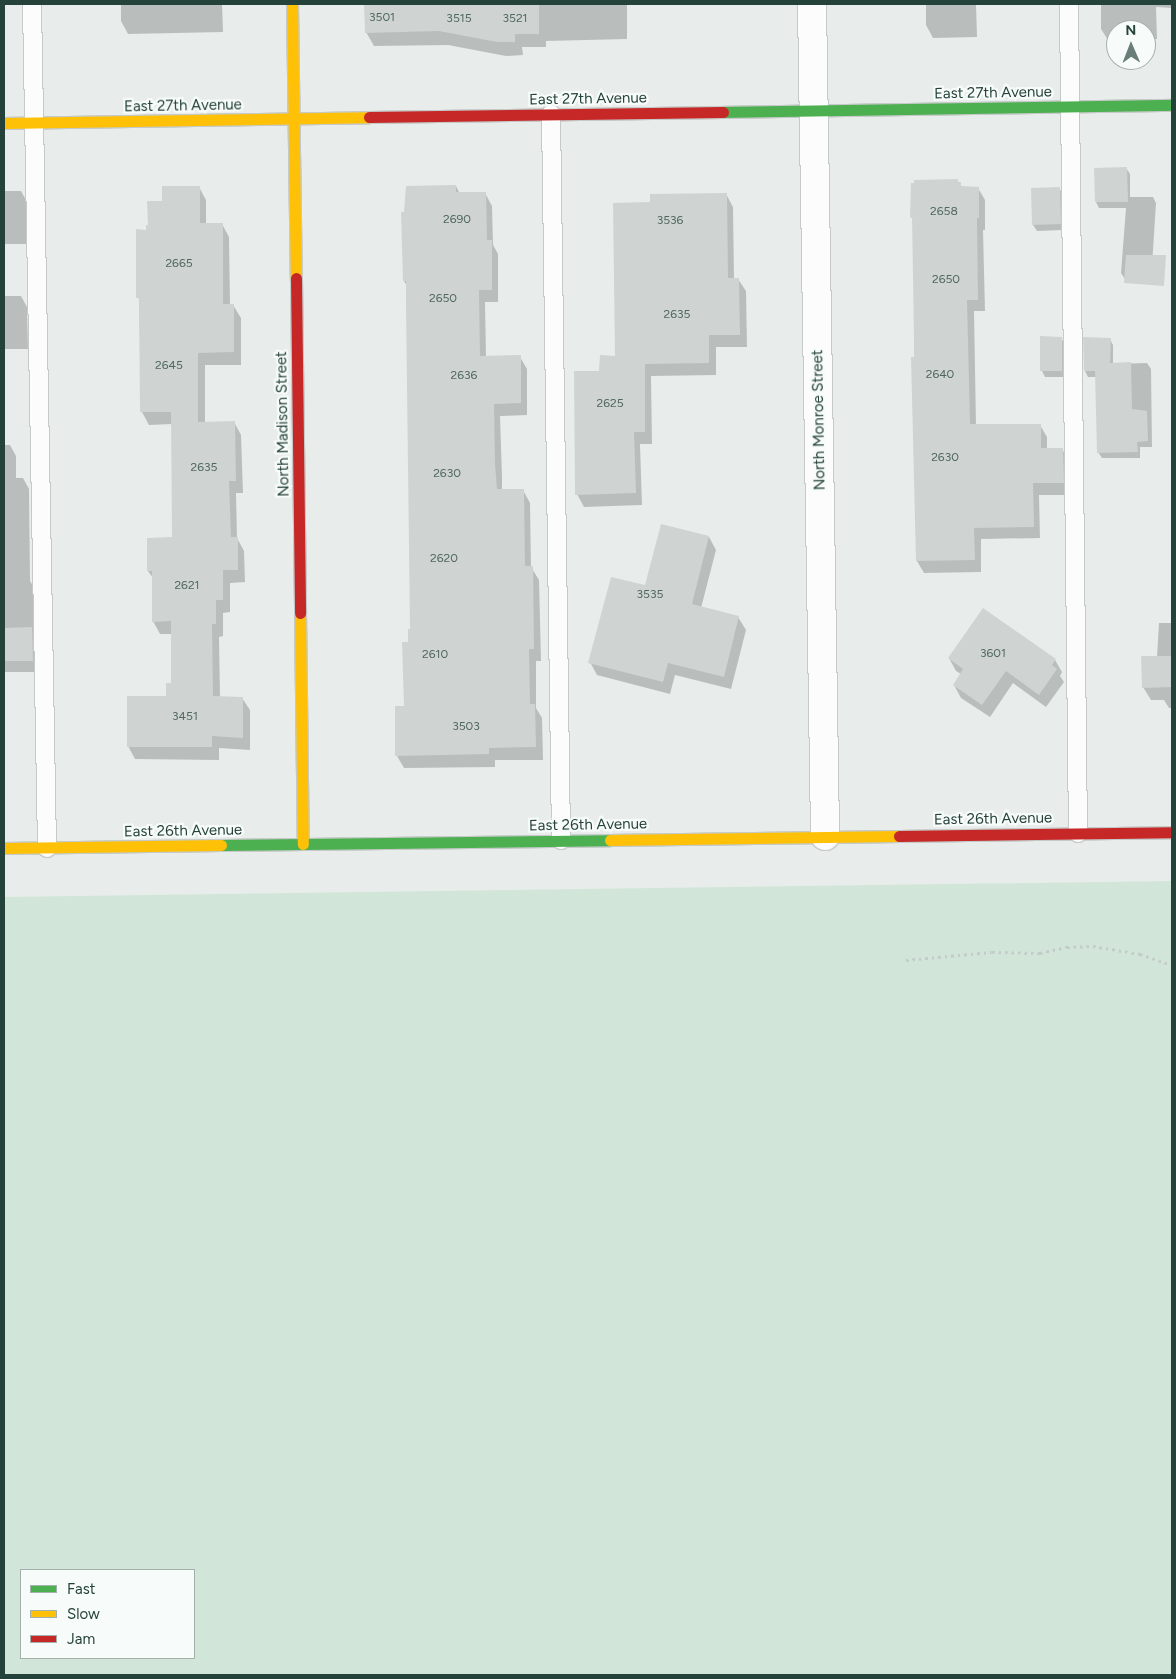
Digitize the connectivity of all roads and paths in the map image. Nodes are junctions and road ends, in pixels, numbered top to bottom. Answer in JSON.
{"nodes":[{"id":1,"x":32,"y":4,"type":"edge"},
{"id":2,"x":292,"y":4,"type":"edge"},
{"id":3,"x":812,"y":4,"type":"edge"},
{"id":4,"x":1069,"y":4,"type":"edge"},
{"id":5,"x":1172,"y":105,"type":"edge"},
{"id":6,"x":1070,"y":106,"type":"junction"},
{"id":7,"x":814,"y":110,"type":"junction"},
{"id":8,"x":551,"y":114,"type":"junction"},
{"id":9,"x":294,"y":119,"type":"junction"},
{"id":10,"x":4,"y":123,"type":"edge"},
{"id":11,"x":33,"y":123,"type":"junction"},
{"id":12,"x":1172,"y":832,"type":"edge"},
{"id":13,"x":1078,"y":833,"type":"junction"},
{"id":14,"x":825,"y":836,"type":"junction"},
{"id":15,"x":561,"y":840,"type":"junction"},
{"id":16,"x":303,"y":844,"type":"junction"},
{"id":17,"x":4,"y":848,"type":"edge"},
{"id":18,"x":47,"y":848,"type":"junction"},
{"id":19,"x":906,"y":960,"type":"dead end"},
{"id":20,"x":1172,"y":965,"type":"edge"}],
"edges":[{"from":1,"to":11,"type":"lane"},
{"from":2,"to":9,"type":"street","name":"North Madison Street"},
{"from":3,"to":7,"type":"street","name":"North Monroe Street"},
{"from":4,"to":6,"type":"lane"},
{"from":5,"to":6,"type":"street","name":"East 27th Avenue"},
{"from":6,"to":7,"type":"street","name":"East 27th Avenue"},
{"from":6,"to":13,"type":"lane"},
{"from":7,"to":8,"type":"street","name":"East 27th Avenue"},
{"from":7,"to":14,"type":"street","name":"North Monroe Street"},
{"from":8,"to":9,"type":"street","name":"East 27th Avenue"},
{"from":8,"to":15,"type":"lane"},
{"from":9,"to":11,"type":"street","name":"East 27th Avenue"},
{"from":9,"to":16,"type":"street","name":"North Madison Street"},
{"from":10,"to":11,"type":"street","name":"East 27th Avenue"},
{"from":11,"to":18,"type":"lane"},
{"from":12,"to":13,"type":"street","name":"East 26th Avenue"},
{"from":13,"to":14,"type":"street","name":"East 26th Avenue"},
{"from":14,"to":15,"type":"street","name":"East 26th Avenue"},
{"from":15,"to":16,"type":"street","name":"East 26th Avenue"},
{"from":16,"to":18,"type":"street","name":"East 26th Avenue"},
{"from":17,"to":18,"type":"street","name":"East 26th Avenue"},
{"from":19,"to":20,"type":"path"}]}
